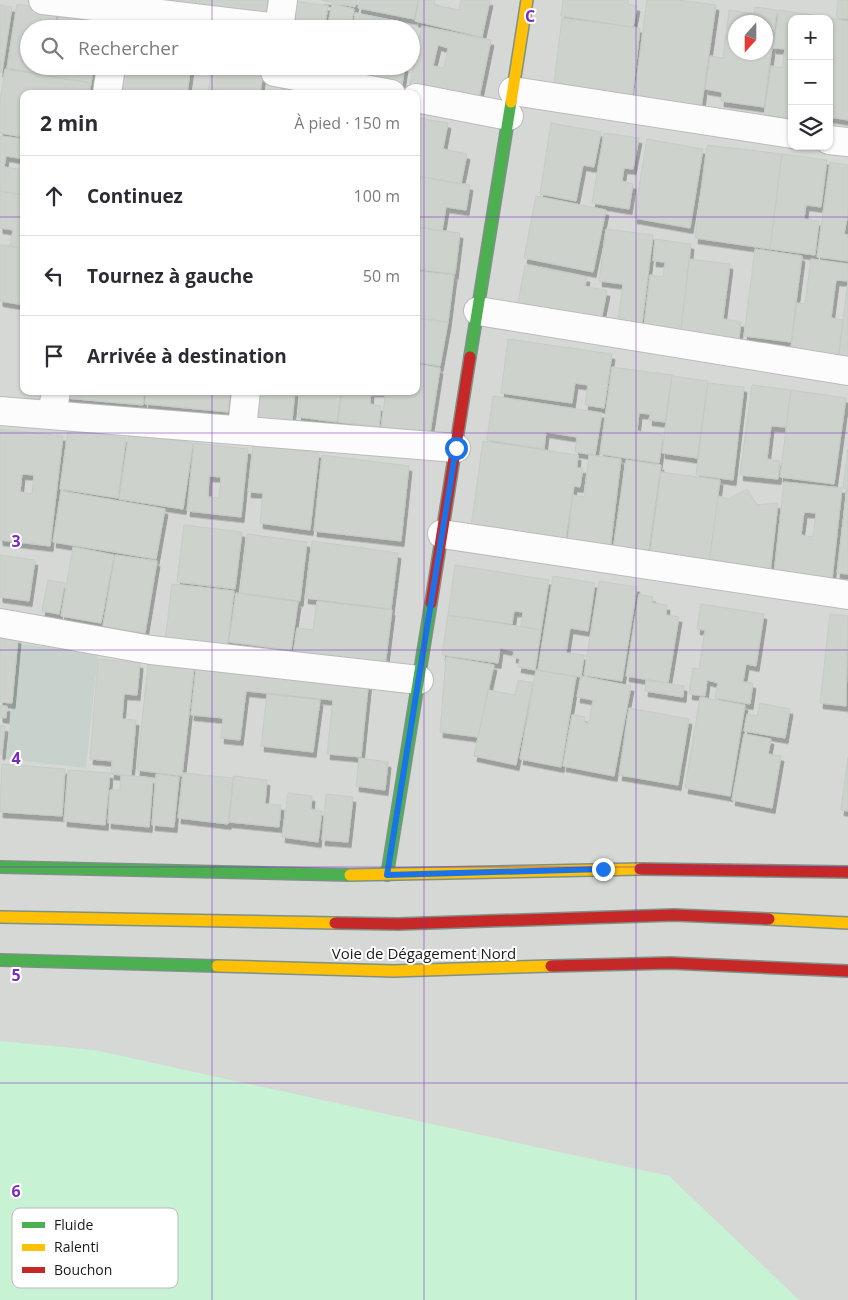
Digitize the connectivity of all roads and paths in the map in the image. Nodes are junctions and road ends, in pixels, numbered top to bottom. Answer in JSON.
{"nodes":[{"id":1,"x":43,"y":0,"type":"edge"},
{"id":2,"x":283,"y":0,"type":"edge"},
{"id":3,"x":527,"y":0,"type":"edge"},
{"id":4,"x":121,"y":13,"type":"edge"},
{"id":5,"x":195,"y":20,"type":"edge"},
{"id":6,"x":280,"y":20,"type":"edge"},
{"id":7,"x":110,"y":75,"type":"edge"},
{"id":8,"x":275,"y":77,"type":"edge"},
{"id":9,"x":108,"y":90,"type":"edge"},
{"id":10,"x":364,"y":90,"type":"edge"},
{"id":11,"x":420,"y":98,"type":"edge"},
{"id":12,"x":511,"y":103,"type":"junction"},
{"id":13,"x":788,"y":134,"type":"edge"},
{"id":14,"x":833,"y":140,"type":"edge"},
{"id":15,"x":848,"y":142,"type":"edge"},
{"id":16,"x":478,"y":311,"type":"junction"},
{"id":17,"x":848,"y":371,"type":"edge"},
{"id":18,"x":246,"y":395,"type":"edge"},
{"id":19,"x":54,"y":403,"type":"edge"},
{"id":20,"x":0,"y":411,"type":"edge"},
{"id":21,"x":242,"y":429,"type":"junction"},
{"id":22,"x":456,"y":448,"type":"junction"},
{"id":23,"x":442,"y":534,"type":"junction"},
{"id":24,"x":848,"y":595,"type":"edge"},
{"id":25,"x":0,"y":623,"type":"edge"},
{"id":26,"x":419,"y":680,"type":"junction"},
{"id":27,"x":0,"y":867,"type":"edge"},
{"id":28,"x":848,"y":872,"type":"edge"},
{"id":29,"x":387,"y":875,"type":"junction"},
{"id":30,"x":0,"y":918,"type":"edge"},
{"id":31,"x":848,"y":923,"type":"edge"},
{"id":32,"x":0,"y":960,"type":"edge"},
{"id":33,"x":848,"y":971,"type":"edge"}],
"edges":[{"from":1,"to":4,"type":"street"},
{"from":2,"to":6,"type":"street"},
{"from":3,"to":12,"type":"main road"},
{"from":4,"to":5,"type":"street"},
{"from":7,"to":9,"type":"street"},
{"from":8,"to":10,"type":"street"},
{"from":11,"to":12,"type":"street"},
{"from":12,"to":13,"type":"street"},
{"from":12,"to":16,"type":"main road"},
{"from":14,"to":15,"type":"street"},
{"from":16,"to":17,"type":"street"},
{"from":16,"to":22,"type":"main road"},
{"from":18,"to":21,"type":"street"},
{"from":19,"to":20,"type":"street"},
{"from":19,"to":21,"type":"street"},
{"from":21,"to":22,"type":"street"},
{"from":22,"to":23,"type":"main road"},
{"from":23,"to":24,"type":"street"},
{"from":23,"to":26,"type":"main road"},
{"from":25,"to":26,"type":"street"},
{"from":26,"to":29,"type":"main road"},
{"from":27,"to":29,"type":"main road"},
{"from":28,"to":29,"type":"main road"},
{"from":30,"to":31,"type":"main road","name":"Voie de Dégagement Nord"},
{"from":32,"to":33,"type":"main road","name":"Voie de Dégagement Nord"}]}
